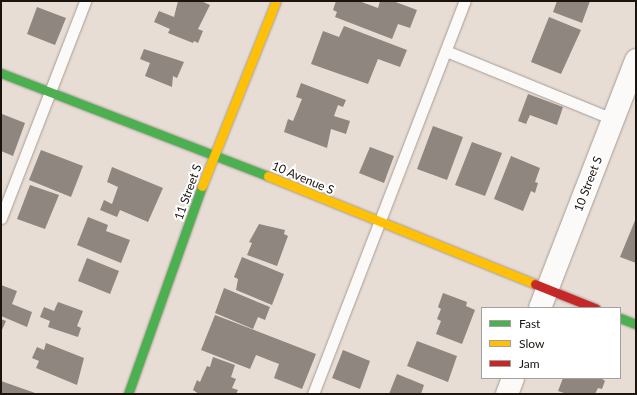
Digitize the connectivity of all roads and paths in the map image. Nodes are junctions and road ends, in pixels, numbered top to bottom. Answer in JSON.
{"nodes":[{"id":1,"x":85,"y":1,"type":"edge"},
{"id":2,"x":276,"y":1,"type":"edge"},
{"id":3,"x":466,"y":1,"type":"edge"},
{"id":4,"x":446,"y":51,"type":"junction"},
{"id":5,"x":636,"y":60,"type":"edge"},
{"id":6,"x":1,"y":72,"type":"edge"},
{"id":7,"x":50,"y":91,"type":"junction"},
{"id":8,"x":613,"y":119,"type":"junction"},
{"id":9,"x":214,"y":154,"type":"junction"},
{"id":10,"x":1,"y":218,"type":"edge"},
{"id":11,"x":380,"y":223,"type":"junction"},
{"id":12,"x":544,"y":298,"type":"edge"},
{"id":13,"x":591,"y":307,"type":"edge"},
{"id":14,"x":621,"y":318,"type":"edge"},
{"id":15,"x":636,"y":324,"type":"edge"},
{"id":16,"x":513,"y":379,"type":"edge"},
{"id":17,"x":128,"y":394,"type":"edge"},
{"id":18,"x":313,"y":394,"type":"edge"},
{"id":19,"x":506,"y":394,"type":"edge"}],
"edges":[{"from":1,"to":7,"type":"lane"},
{"from":2,"to":9,"type":"street","name":"11 Street S"},
{"from":3,"to":4,"type":"lane"},
{"from":4,"to":8,"type":"lane"},
{"from":4,"to":11,"type":"lane"},
{"from":5,"to":8,"type":"street","name":"10 Street S"},
{"from":6,"to":7,"type":"street","name":"10 Avenue S"},
{"from":7,"to":9,"type":"street","name":"10 Avenue S"},
{"from":7,"to":10,"type":"lane"},
{"from":8,"to":12,"type":"street","name":"10 Street S"},
{"from":9,"to":11,"type":"street","name":"10 Avenue S"},
{"from":9,"to":17,"type":"street","name":"11 Street S"},
{"from":11,"to":12,"type":"street","name":"10 Avenue S"},
{"from":11,"to":18,"type":"lane"},
{"from":12,"to":13,"type":"street","name":"10 Avenue S"},
{"from":14,"to":15,"type":"street"},
{"from":16,"to":19,"type":"street"}]}
